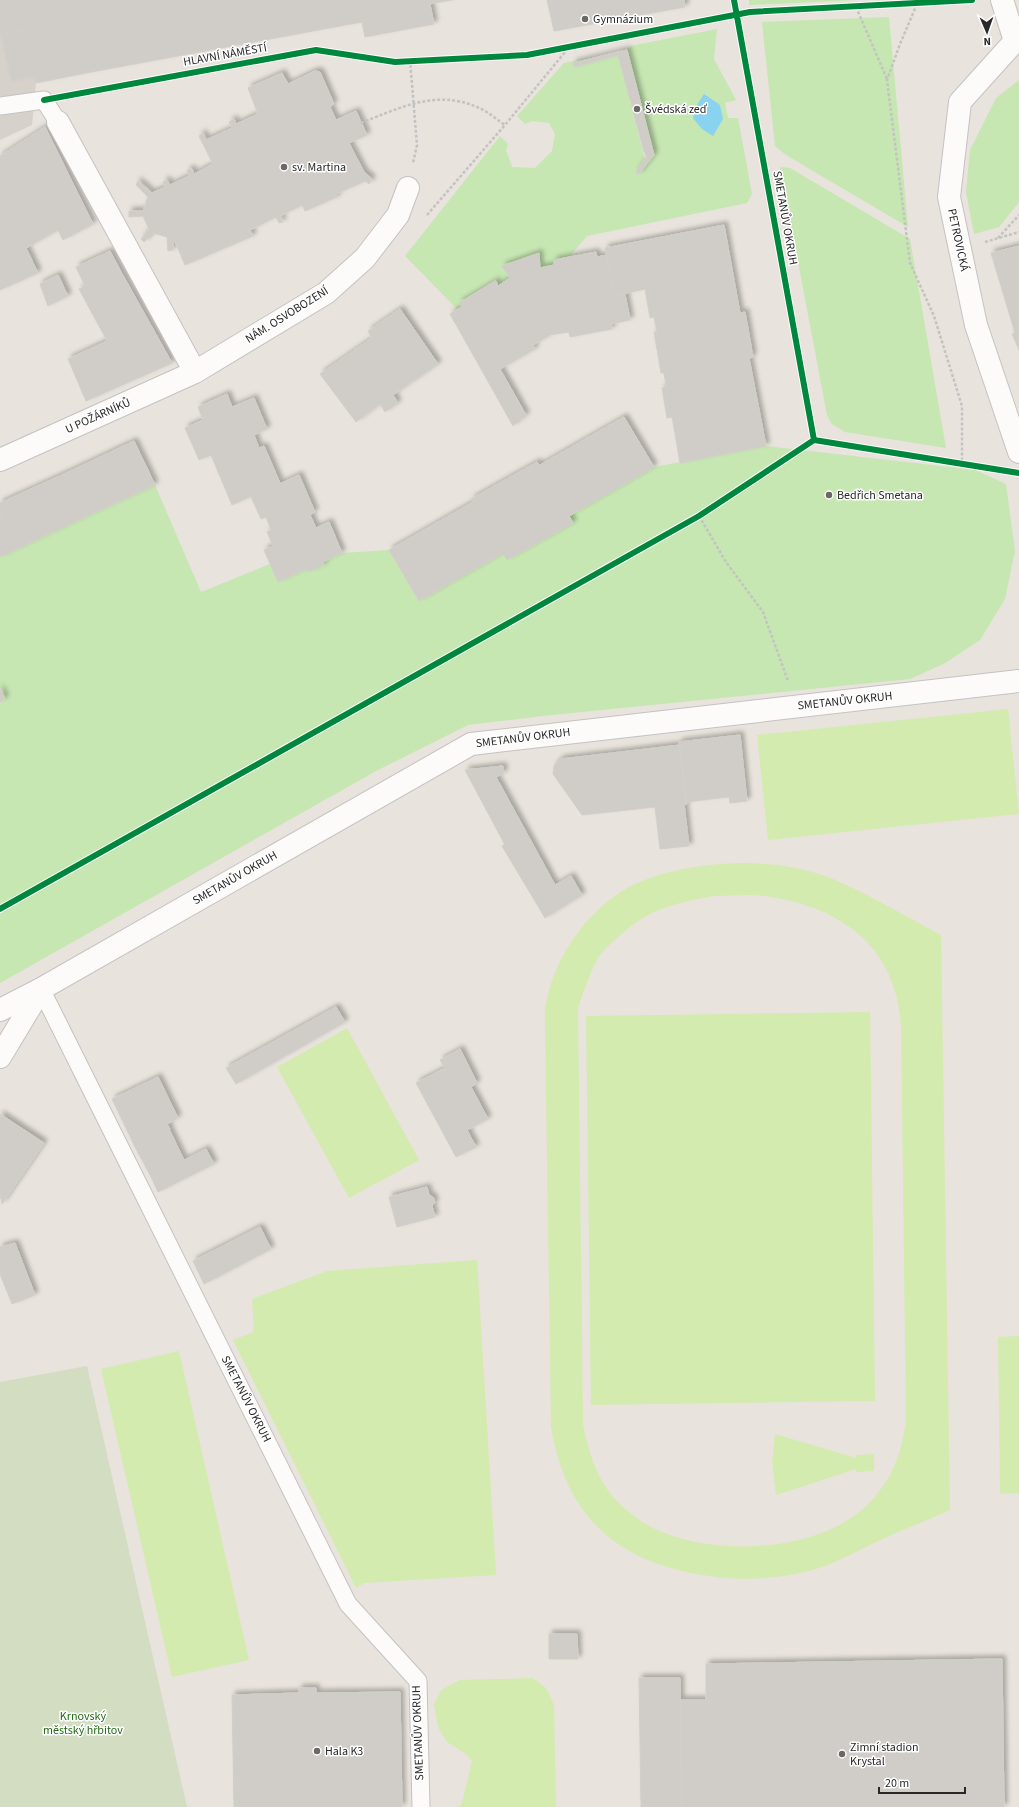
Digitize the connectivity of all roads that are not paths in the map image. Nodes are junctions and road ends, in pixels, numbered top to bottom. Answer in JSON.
{"nodes":[{"id":1,"x":1002,"y":0,"type":"edge"},
{"id":2,"x":1017,"y":41,"type":"edge"},
{"id":3,"x":0,"y":106,"type":"edge"},
{"id":4,"x":58,"y":122,"type":"joint"},
{"id":5,"x":408,"y":188,"type":"road end"},
{"id":6,"x":195,"y":372,"type":"junction"},
{"id":7,"x":1019,"y":452,"type":"edge"},
{"id":8,"x":0,"y":460,"type":"edge"},
{"id":9,"x":1019,"y":681,"type":"edge"},
{"id":10,"x":41,"y":989,"type":"junction"},
{"id":11,"x":0,"y":1010,"type":"edge"},
{"id":12,"x":0,"y":1057,"type":"edge"},
{"id":13,"x":421,"y":1807,"type":"edge"}],
"edges":[{"from":1,"to":2,"type":"street"},
{"from":2,"to":7,"type":"street","name":"PETROVICKÁ"},
{"from":3,"to":4,"type":"lane"},
{"from":4,"to":6,"type":"street"},
{"from":5,"to":6,"type":"street","name":"NÁM. OSVOBOZENÍ"},
{"from":6,"to":8,"type":"street","name":"U POŽÁRNÍKŮ"},
{"from":9,"to":10,"type":"street","name":"SMETANŮV OKRUH"},
{"from":10,"to":11,"type":"street"},
{"from":10,"to":12,"type":"street","name":"SMETANŮV OKRUH"},
{"from":10,"to":13,"type":"lane","name":"SMETANŮV OKRUH"}]}
